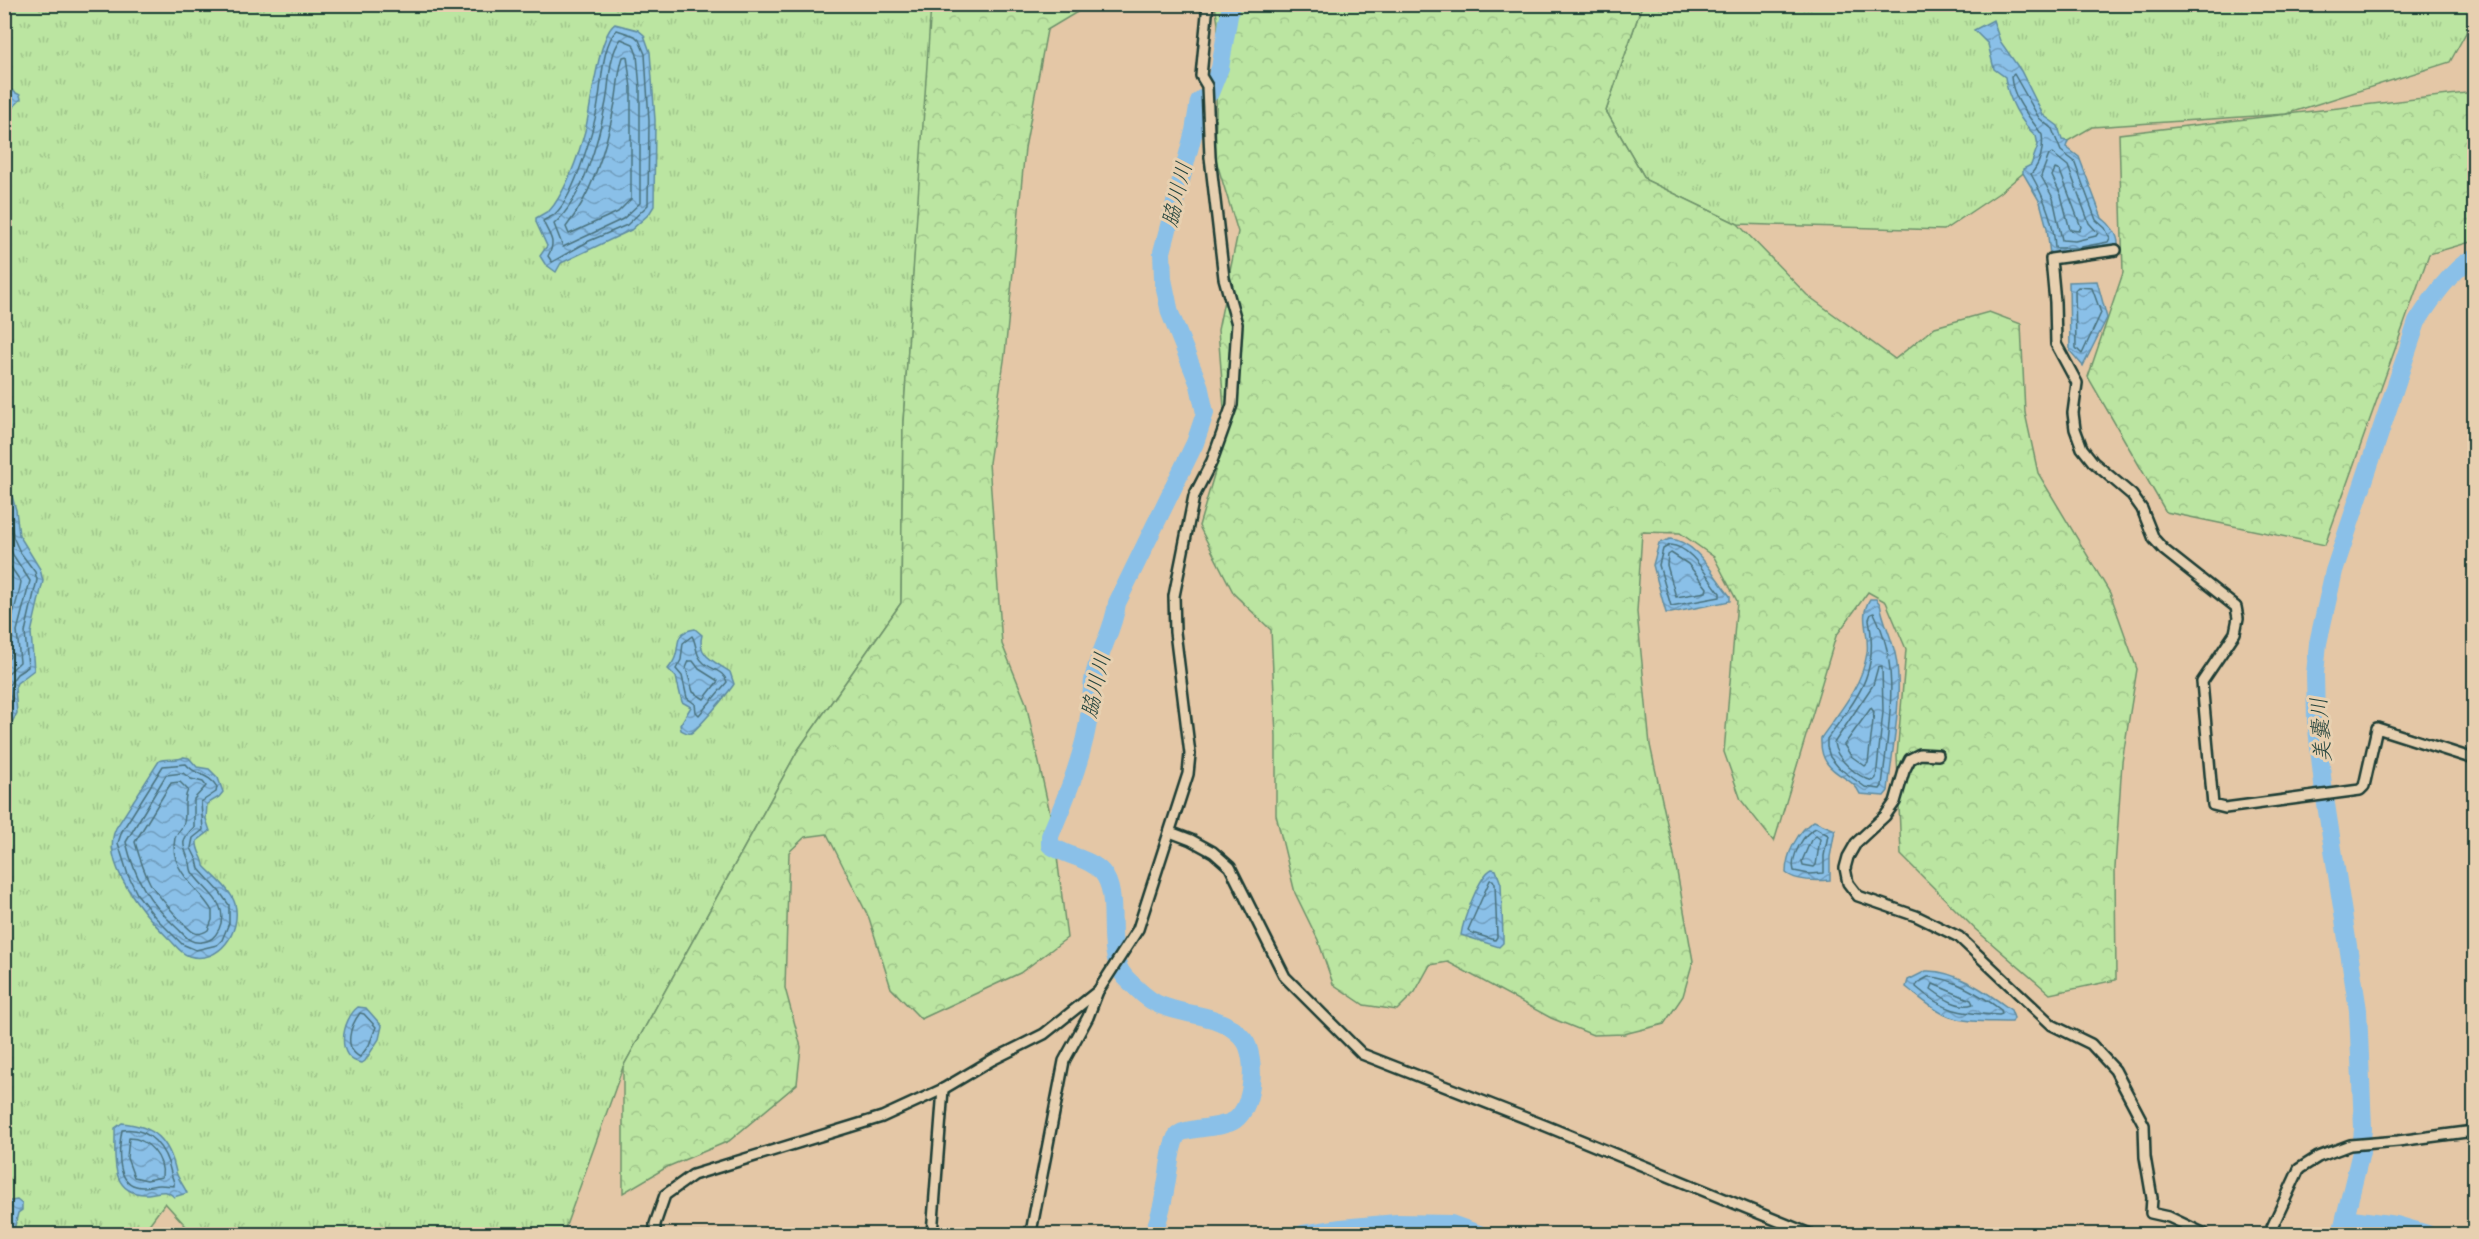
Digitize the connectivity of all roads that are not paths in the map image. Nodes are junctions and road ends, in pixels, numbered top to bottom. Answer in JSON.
{"nodes":[{"id":1,"x":1208,"y":4,"type":"edge"},
{"id":2,"x":2116,"y":250,"type":"dead end"},
{"id":3,"x":1938,"y":755,"type":"dead end"},
{"id":4,"x":2475,"y":759,"type":"edge"},
{"id":5,"x":1170,"y":832,"type":"junction"},
{"id":6,"x":1098,"y":991,"type":"junction"},
{"id":7,"x":944,"y":1089,"type":"junction"},
{"id":8,"x":2475,"y":1131,"type":"edge"},
{"id":9,"x":655,"y":1234,"type":"edge"},
{"id":10,"x":932,"y":1234,"type":"edge"},
{"id":11,"x":1028,"y":1234,"type":"edge"},
{"id":12,"x":1810,"y":1234,"type":"edge"},
{"id":13,"x":2205,"y":1234,"type":"edge"},
{"id":14,"x":2269,"y":1234,"type":"edge"}],
"edges":[{"from":1,"to":5,"type":"street"},
{"from":2,"to":4,"type":"street"},
{"from":3,"to":13,"type":"street"},
{"from":5,"to":6,"type":"street"},
{"from":5,"to":12,"type":"street"},
{"from":6,"to":7,"type":"street"},
{"from":6,"to":11,"type":"street"},
{"from":7,"to":9,"type":"street"},
{"from":7,"to":10,"type":"street"},
{"from":8,"to":14,"type":"street"}]}
